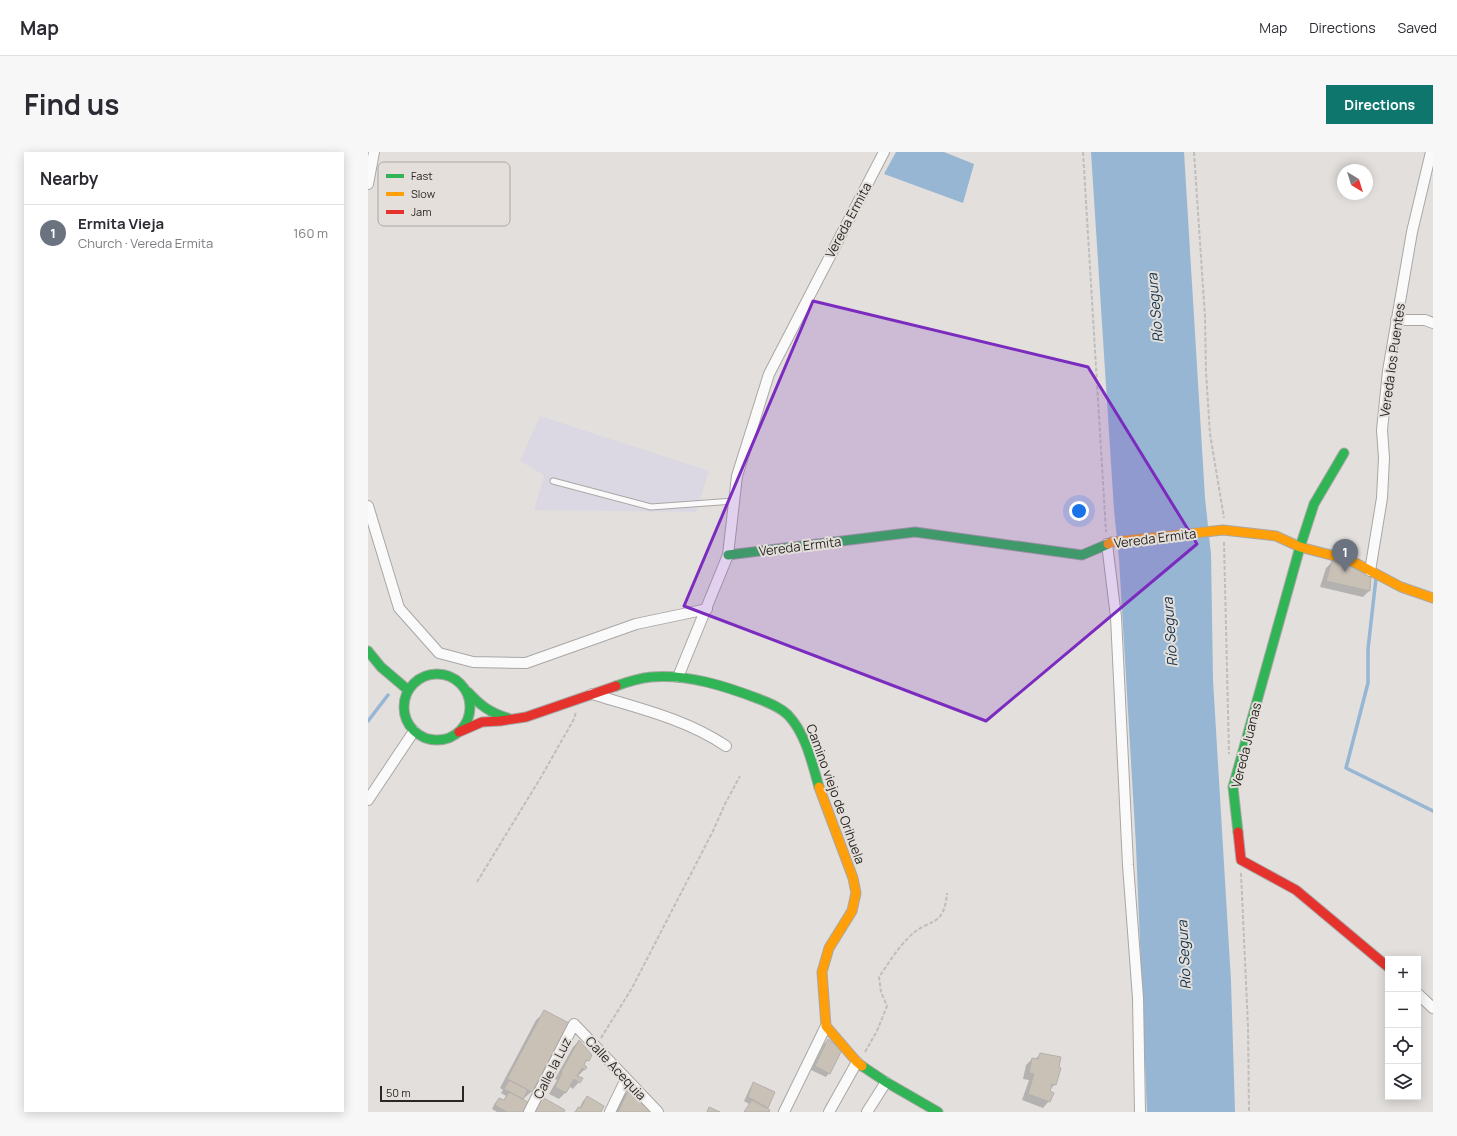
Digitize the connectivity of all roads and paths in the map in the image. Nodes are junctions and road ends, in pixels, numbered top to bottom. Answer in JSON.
{"nodes":[{"id":1,"x":374,"y":152,"type":"edge"},
{"id":2,"x":884,"y":152,"type":"edge"},
{"id":3,"x":1083,"y":152,"type":"edge"},
{"id":4,"x":1194,"y":152,"type":"edge"},
{"id":5,"x":1431,"y":152,"type":"edge"},
{"id":6,"x":368,"y":184,"type":"edge"},
{"id":7,"x":1396,"y":320,"type":"junction"},
{"id":8,"x":1433,"y":323,"type":"edge"},
{"id":9,"x":1344,"y":453,"type":"dead end"},
{"id":10,"x":553,"y":481,"type":"dead end"},
{"id":11,"x":734,"y":501,"type":"junction"},
{"id":12,"x":368,"y":506,"type":"edge"},
{"id":13,"x":1224,"y":530,"type":"junction"},
{"id":14,"x":1109,"y":543,"type":"junction"},
{"id":15,"x":1300,"y":548,"type":"junction"},
{"id":16,"x":728,"y":555,"type":"junction"},
{"id":17,"x":1370,"y":570,"type":"junction"},
{"id":18,"x":1433,"y":598,"type":"edge"},
{"id":19,"x":706,"y":609,"type":"junction"},
{"id":20,"x":368,"y":651,"type":"edge"},
{"id":21,"x":678,"y":677,"type":"junction"},
{"id":22,"x":461,"y":682,"type":"junction"},
{"id":23,"x":408,"y":690,"type":"junction"},
{"id":24,"x":592,"y":694,"type":"junction"},
{"id":25,"x":574,"y":700,"type":"junction"},
{"id":26,"x":510,"y":719,"type":"junction"},
{"id":27,"x":414,"y":731,"type":"junction"},
{"id":28,"x":459,"y":732,"type":"junction"},
{"id":29,"x":726,"y":746,"type":"dead end"},
{"id":30,"x":740,"y":776,"type":"dead end"},
{"id":31,"x":368,"y":800,"type":"edge"},
{"id":32,"x":477,"y":882,"type":"dead end"},
{"id":33,"x":947,"y":893,"type":"dead end"},
{"id":34,"x":1385,"y":964,"type":"edge"},
{"id":35,"x":1421,"y":997,"type":"edge"},
{"id":36,"x":1433,"y":1008,"type":"edge"},
{"id":37,"x":574,"y":1024,"type":"joint"},
{"id":38,"x":826,"y":1026,"type":"junction"},
{"id":39,"x":595,"y":1046,"type":"junction"},
{"id":40,"x":858,"y":1062,"type":"junction"},
{"id":41,"x":626,"y":1079,"type":"junction"},
{"id":42,"x":886,"y":1082,"type":"junction"},
{"id":43,"x":529,"y":1112,"type":"edge"},
{"id":44,"x":610,"y":1112,"type":"edge"},
{"id":45,"x":658,"y":1112,"type":"edge"},
{"id":46,"x":784,"y":1112,"type":"edge"},
{"id":47,"x":829,"y":1112,"type":"edge"},
{"id":48,"x":867,"y":1112,"type":"edge"},
{"id":49,"x":938,"y":1112,"type":"edge"},
{"id":50,"x":1140,"y":1112,"type":"edge"}],
"edges":[{"from":1,"to":6,"type":"street"},
{"from":2,"to":11,"type":"street","name":"Vereda Ermita"},
{"from":3,"to":14,"type":"path"},
{"from":4,"to":13,"type":"path"},
{"from":5,"to":7,"type":"street","name":"Vereda los Puentes"},
{"from":7,"to":8,"type":"street"},
{"from":7,"to":17,"type":"street","name":"Vereda los Puentes"},
{"from":9,"to":15,"type":"street"},
{"from":10,"to":11,"type":"lane"},
{"from":11,"to":16,"type":"street","name":"Vereda Ermita"},
{"from":12,"to":19,"type":"street"},
{"from":13,"to":14,"type":"street","name":"Vereda Ermita"},
{"from":13,"to":15,"type":"street","name":"Vereda Ermita"},
{"from":14,"to":16,"type":"street","name":"Vereda Ermita"},
{"from":14,"to":50,"type":"street"},
{"from":15,"to":17,"type":"street","name":"Vereda Ermita"},
{"from":15,"to":34,"type":"street","name":"Vereda Juanas"},
{"from":16,"to":19,"type":"street"},
{"from":17,"to":18,"type":"street","name":"Vereda Ermita"},
{"from":19,"to":21,"type":"street"},
{"from":20,"to":23,"type":"street"},
{"from":21,"to":24,"type":"street","name":"Camino viejo de Orihuela"},
{"from":21,"to":38,"type":"street","name":"Camino viejo de Orihuela"},
{"from":22,"to":23,"type":"street"},
{"from":22,"to":26,"type":"street","name":"Camino viejo de Orihuela"},
{"from":22,"to":28,"type":"street"},
{"from":23,"to":27,"type":"street"},
{"from":24,"to":25,"type":"street","name":"Camino viejo de Orihuela"},
{"from":24,"to":29,"type":"street"},
{"from":25,"to":26,"type":"street","name":"Camino viejo de Orihuela"},
{"from":25,"to":32,"type":"path"},
{"from":26,"to":28,"type":"street","name":"Camino viejo de Orihuela"},
{"from":27,"to":28,"type":"street"},
{"from":27,"to":31,"type":"street"},
{"from":30,"to":39,"type":"path"},
{"from":33,"to":40,"type":"path"},
{"from":35,"to":36,"type":"street"},
{"from":37,"to":39,"type":"street","name":"Calle Acequia"},
{"from":37,"to":43,"type":"street","name":"Calle la Luz"},
{"from":38,"to":40,"type":"street"},
{"from":38,"to":46,"type":"street"},
{"from":39,"to":41,"type":"street","name":"Calle Acequia"},
{"from":40,"to":42,"type":"street"},
{"from":40,"to":47,"type":"street"},
{"from":41,"to":44,"type":"street"},
{"from":41,"to":45,"type":"street","name":"Calle Acequia"},
{"from":42,"to":48,"type":"street"},
{"from":42,"to":49,"type":"street"}]}
